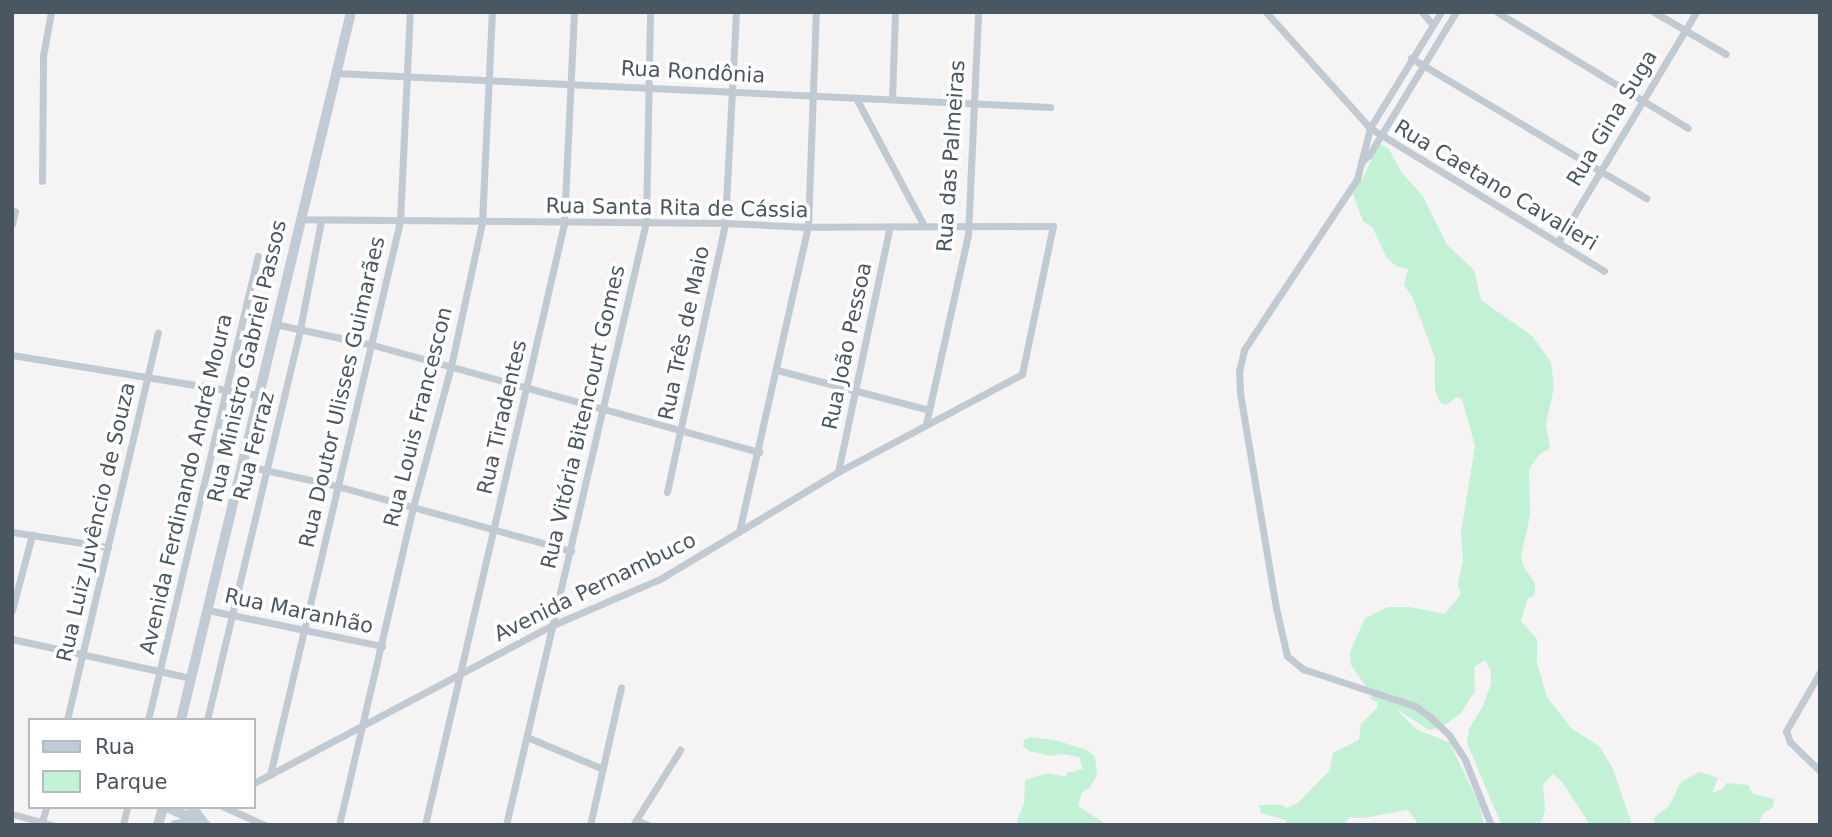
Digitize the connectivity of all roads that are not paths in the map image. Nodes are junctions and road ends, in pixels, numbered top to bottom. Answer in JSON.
{"nodes":[{"id":1,"x":51,"y":12,"type":"edge"},
{"id":2,"x":351,"y":12,"type":"edge"},
{"id":3,"x":410,"y":12,"type":"edge"},
{"id":4,"x":492,"y":12,"type":"edge"},
{"id":5,"x":574,"y":12,"type":"edge"},
{"id":6,"x":650,"y":12,"type":"edge"},
{"id":7,"x":736,"y":12,"type":"edge"},
{"id":8,"x":816,"y":12,"type":"edge"},
{"id":9,"x":895,"y":12,"type":"edge"},
{"id":10,"x":978,"y":12,"type":"edge"},
{"id":11,"x":1266,"y":12,"type":"edge"},
{"id":12,"x":1422,"y":12,"type":"edge"},
{"id":13,"x":1441,"y":12,"type":"edge"},
{"id":14,"x":1456,"y":12,"type":"edge"},
{"id":15,"x":1497,"y":12,"type":"edge"},
{"id":16,"x":1654,"y":12,"type":"edge"},
{"id":17,"x":1696,"y":12,"type":"edge"},
{"id":18,"x":1433,"y":25,"type":"junction"},
{"id":19,"x":1685,"y":30,"type":"junction"},
{"id":20,"x":1726,"y":54,"type":"dead end"},
{"id":21,"x":1411,"y":58,"type":"junction"},
{"id":22,"x":1423,"y":65,"type":"junction"},
{"id":23,"x":335,"y":73,"type":"junction"},
{"id":24,"x":407,"y":77,"type":"junction"},
{"id":25,"x":486,"y":80,"type":"junction"},
{"id":26,"x":570,"y":84,"type":"junction"},
{"id":27,"x":650,"y":87,"type":"junction"},
{"id":28,"x":733,"y":92,"type":"junction"},
{"id":29,"x":812,"y":96,"type":"junction"},
{"id":30,"x":856,"y":98,"type":"junction"},
{"id":31,"x":892,"y":99,"type":"junction"},
{"id":32,"x":1643,"y":102,"type":"junction"},
{"id":33,"x":972,"y":103,"type":"junction"},
{"id":34,"x":1050,"y":107,"type":"dead end"},
{"id":35,"x":1370,"y":128,"type":"junction"},
{"id":36,"x":1688,"y":128,"type":"dead end"},
{"id":37,"x":1381,"y":136,"type":"junction"},
{"id":38,"x":1361,"y":162,"type":"junction"},
{"id":39,"x":1600,"y":171,"type":"junction"},
{"id":40,"x":42,"y":181,"type":"dead end"},
{"id":41,"x":1646,"y":198,"type":"dead end"},
{"id":42,"x":15,"y":211,"type":"dead end"},
{"id":43,"x":300,"y":219,"type":"junction"},
{"id":44,"x":321,"y":221,"type":"junction"},
{"id":45,"x":400,"y":221,"type":"junction"},
{"id":46,"x":646,"y":222,"type":"junction"},
{"id":47,"x":482,"y":223,"type":"junction"},
{"id":48,"x":725,"y":223,"type":"junction"},
{"id":49,"x":12,"y":224,"type":"edge"},
{"id":50,"x":564,"y":224,"type":"junction"},
{"id":51,"x":923,"y":224,"type":"junction"},
{"id":52,"x":967,"y":225,"type":"junction"},
{"id":53,"x":890,"y":226,"type":"junction"},
{"id":54,"x":808,"y":227,"type":"junction"},
{"id":55,"x":1558,"y":242,"type":"junction"},
{"id":56,"x":258,"y":256,"type":"dead end"},
{"id":57,"x":1604,"y":271,"type":"dead end"},
{"id":58,"x":275,"y":324,"type":"junction"},
{"id":59,"x":300,"y":328,"type":"junction"},
{"id":60,"x":158,"y":333,"type":"dead end"},
{"id":61,"x":373,"y":345,"type":"junction"},
{"id":62,"x":12,"y":355,"type":"edge"},
{"id":63,"x":451,"y":366,"type":"junction"},
{"id":64,"x":777,"y":370,"type":"junction"},
{"id":65,"x":1022,"y":374,"type":"joint"},
{"id":66,"x":148,"y":377,"type":"junction"},
{"id":67,"x":527,"y":386,"type":"junction"},
{"id":68,"x":226,"y":390,"type":"junction"},
{"id":69,"x":856,"y":390,"type":"junction"},
{"id":70,"x":257,"y":395,"type":"junction"},
{"id":71,"x":604,"y":408,"type":"junction"},
{"id":72,"x":929,"y":410,"type":"junction"},
{"id":73,"x":926,"y":424,"type":"junction"},
{"id":74,"x":682,"y":431,"type":"junction"},
{"id":75,"x":759,"y":452,"type":"junction"},
{"id":76,"x":243,"y":465,"type":"junction"},
{"id":77,"x":267,"y":469,"type":"junction"},
{"id":78,"x":838,"y":472,"type":"junction"},
{"id":79,"x":337,"y":486,"type":"junction"},
{"id":80,"x":667,"y":492,"type":"dead end"},
{"id":81,"x":413,"y":507,"type":"junction"},
{"id":82,"x":494,"y":528,"type":"junction"},
{"id":83,"x":12,"y":532,"type":"edge"},
{"id":84,"x":739,"y":532,"type":"junction"},
{"id":85,"x":32,"y":535,"type":"junction"},
{"id":86,"x":108,"y":547,"type":"junction"},
{"id":87,"x":571,"y":551,"type":"junction"},
{"id":88,"x":12,"y":610,"type":"edge"},
{"id":89,"x":208,"y":610,"type":"junction"},
{"id":90,"x":231,"y":615,"type":"junction"},
{"id":91,"x":553,"y":625,"type":"junction"},
{"id":92,"x":304,"y":630,"type":"junction"},
{"id":93,"x":12,"y":639,"type":"edge"},
{"id":94,"x":382,"y":646,"type":"junction"},
{"id":95,"x":83,"y":657,"type":"junction"},
{"id":96,"x":1820,"y":672,"type":"edge"},
{"id":97,"x":160,"y":673,"type":"junction"},
{"id":98,"x":462,"y":674,"type":"junction"},
{"id":99,"x":191,"y":678,"type":"junction"},
{"id":100,"x":621,"y":687,"type":"dead end"},
{"id":101,"x":68,"y":718,"type":"edge"},
{"id":102,"x":149,"y":718,"type":"edge"},
{"id":103,"x":181,"y":718,"type":"edge"},
{"id":104,"x":207,"y":718,"type":"edge"},
{"id":105,"x":363,"y":724,"type":"junction"},
{"id":106,"x":527,"y":737,"type":"junction"},
{"id":107,"x":680,"y":750,"type":"dead end"},
{"id":108,"x":603,"y":769,"type":"junction"},
{"id":109,"x":1820,"y":771,"type":"edge"},
{"id":110,"x":270,"y":775,"type":"junction"},
{"id":111,"x":256,"y":782,"type":"edge"},
{"id":112,"x":170,"y":809,"type":"edge"},
{"id":113,"x":193,"y":809,"type":"edge"},
{"id":114,"x":229,"y":809,"type":"edge"},
{"id":115,"x":12,"y":814,"type":"edge"},
{"id":116,"x":635,"y":822,"type":"edge"},
{"id":117,"x":42,"y":824,"type":"edge"},
{"id":118,"x":52,"y":825,"type":"edge"},
{"id":119,"x":174,"y":825,"type":"edge"},
{"id":120,"x":206,"y":825,"type":"edge"},
{"id":121,"x":265,"y":825,"type":"edge"},
{"id":122,"x":339,"y":825,"type":"edge"},
{"id":123,"x":425,"y":825,"type":"edge"},
{"id":124,"x":506,"y":825,"type":"edge"},
{"id":125,"x":590,"y":825,"type":"edge"},
{"id":126,"x":648,"y":825,"type":"edge"},
{"id":127,"x":1491,"y":825,"type":"edge"}],
"edges":[{"from":1,"to":40,"type":"street"},
{"from":2,"to":23,"type":"main road","name":"Rua Ministro Gabriel Passos"},
{"from":3,"to":24,"type":"street","name":"Rua Doutor Ulisses Guimarães"},
{"from":4,"to":25,"type":"street","name":"Rua Louis Francescon"},
{"from":5,"to":26,"type":"street","name":"Rua Tiradentes"},
{"from":6,"to":27,"type":"street","name":"Rua Vitória Bitencourt Gomes"},
{"from":7,"to":28,"type":"street","name":"Rua Três de Maio"},
{"from":8,"to":29,"type":"street"},
{"from":9,"to":31,"type":"street"},
{"from":10,"to":33,"type":"street","name":"Rua das Palmeiras"},
{"from":11,"to":35,"type":"street","name":"Rua Caetano Cavalieri"},
{"from":12,"to":18,"type":"street"},
{"from":13,"to":18,"type":"street"},
{"from":14,"to":22,"type":"street"},
{"from":15,"to":32,"type":"street"},
{"from":16,"to":19,"type":"street"},
{"from":17,"to":19,"type":"street","name":"Rua Gina Suga"},
{"from":18,"to":21,"type":"street"},
{"from":19,"to":20,"type":"street"},
{"from":19,"to":32,"type":"street","name":"Rua Gina Suga"},
{"from":21,"to":22,"type":"street"},
{"from":21,"to":35,"type":"street"},
{"from":22,"to":37,"type":"street"},
{"from":22,"to":39,"type":"street"},
{"from":23,"to":24,"type":"street","name":"Rua Rondônia"},
{"from":23,"to":43,"type":"main road","name":"Rua Ministro Gabriel Passos"},
{"from":24,"to":25,"type":"street","name":"Rua Rondônia"},
{"from":24,"to":45,"type":"street","name":"Rua Doutor Ulisses Guimarães"},
{"from":25,"to":26,"type":"street","name":"Rua Rondônia"},
{"from":25,"to":47,"type":"street","name":"Rua Louis Francescon"},
{"from":26,"to":27,"type":"street","name":"Rua Rondônia"},
{"from":26,"to":50,"type":"street","name":"Rua Tiradentes"},
{"from":27,"to":28,"type":"street","name":"Rua Rondônia"},
{"from":27,"to":46,"type":"street","name":"Rua Vitória Bitencourt Gomes"},
{"from":28,"to":29,"type":"street","name":"Rua Rondônia"},
{"from":28,"to":48,"type":"street","name":"Rua Três de Maio"},
{"from":29,"to":30,"type":"street","name":"Rua Rondônia"},
{"from":29,"to":54,"type":"street"},
{"from":30,"to":31,"type":"street","name":"Rua Rondônia"},
{"from":30,"to":51,"type":"street"},
{"from":31,"to":33,"type":"street","name":"Rua Rondônia"},
{"from":32,"to":36,"type":"street"},
{"from":32,"to":39,"type":"street","name":"Rua Gina Suga"},
{"from":33,"to":34,"type":"street","name":"Rua Rondônia"},
{"from":33,"to":52,"type":"street","name":"Rua das Palmeiras"},
{"from":35,"to":37,"type":"street","name":"Rua Caetano Cavalieri"},
{"from":35,"to":38,"type":"street"},
{"from":37,"to":38,"type":"street"},
{"from":37,"to":55,"type":"street","name":"Rua Caetano Cavalieri"},
{"from":38,"to":127,"type":"street"},
{"from":39,"to":41,"type":"street"},
{"from":39,"to":55,"type":"street","name":"Rua Gina Suga"},
{"from":42,"to":49,"type":"street"},
{"from":43,"to":44,"type":"street","name":"Rua Santa Rita de Cássia"},
{"from":43,"to":58,"type":"main road","name":"Rua Ministro Gabriel Passos"},
{"from":44,"to":45,"type":"street","name":"Rua Santa Rita de Cássia"},
{"from":44,"to":59,"type":"street","name":"Rua Ferraz"},
{"from":45,"to":47,"type":"street","name":"Rua Santa Rita de Cássia"},
{"from":45,"to":61,"type":"street","name":"Rua Doutor Ulisses Guimarães"},
{"from":46,"to":48,"type":"street","name":"Rua Santa Rita de Cássia"},
{"from":46,"to":50,"type":"street","name":"Rua Santa Rita de Cássia"},
{"from":46,"to":71,"type":"street","name":"Rua Vitória Bitencourt Gomes"},
{"from":47,"to":50,"type":"street","name":"Rua Santa Rita de Cássia"},
{"from":47,"to":63,"type":"street","name":"Rua Louis Francescon"},
{"from":48,"to":54,"type":"street","name":"Rua Santa Rita de Cássia"},
{"from":48,"to":74,"type":"street","name":"Rua Três de Maio"},
{"from":50,"to":67,"type":"street","name":"Rua Tiradentes"},
{"from":51,"to":52,"type":"street","name":"Rua Santa Rita de Cássia"},
{"from":51,"to":53,"type":"street","name":"Rua Santa Rita de Cássia"},
{"from":52,"to":65,"type":"street","name":"Rua Santa Rita de Cássia"},
{"from":52,"to":72,"type":"street","name":"Rua das Palmeiras"},
{"from":53,"to":54,"type":"street","name":"Rua Santa Rita de Cássia"},
{"from":53,"to":69,"type":"street","name":"Rua João Pessoa"},
{"from":54,"to":64,"type":"street"},
{"from":55,"to":57,"type":"street","name":"Rua Caetano Cavalieri"},
{"from":56,"to":68,"type":"street","name":"Avenida Ferdinando André Moura"},
{"from":58,"to":59,"type":"street"},
{"from":58,"to":70,"type":"main road","name":"Rua Ministro Gabriel Passos"},
{"from":59,"to":61,"type":"street"},
{"from":59,"to":77,"type":"street","name":"Rua Ferraz"},
{"from":60,"to":66,"type":"street","name":"Rua Luiz Juvêncio de Souza"},
{"from":61,"to":63,"type":"street"},
{"from":61,"to":79,"type":"street","name":"Rua Doutor Ulisses Guimarães"},
{"from":62,"to":66,"type":"street"},
{"from":63,"to":67,"type":"street"},
{"from":63,"to":81,"type":"street","name":"Rua Louis Francescon"},
{"from":64,"to":69,"type":"street"},
{"from":64,"to":75,"type":"street"},
{"from":65,"to":73,"type":"street","name":"Avenida Pernambuco"},
{"from":66,"to":68,"type":"street"},
{"from":66,"to":86,"type":"street","name":"Rua Luiz Juvêncio de Souza"},
{"from":67,"to":71,"type":"street"},
{"from":67,"to":82,"type":"street","name":"Rua Tiradentes"},
{"from":68,"to":70,"type":"street"},
{"from":68,"to":97,"type":"street","name":"Avenida Ferdinando André Moura"},
{"from":69,"to":72,"type":"street"},
{"from":69,"to":78,"type":"street","name":"Rua João Pessoa"},
{"from":70,"to":76,"type":"main road","name":"Rua Ministro Gabriel Passos"},
{"from":71,"to":74,"type":"street"},
{"from":71,"to":87,"type":"street","name":"Rua Vitória Bitencourt Gomes"},
{"from":72,"to":73,"type":"street","name":"Rua das Palmeiras"},
{"from":73,"to":78,"type":"street","name":"Avenida Pernambuco"},
{"from":74,"to":75,"type":"street"},
{"from":74,"to":80,"type":"street","name":"Rua Três de Maio"},
{"from":75,"to":84,"type":"street"},
{"from":76,"to":77,"type":"street"},
{"from":76,"to":89,"type":"main road","name":"Rua Ministro Gabriel Passos"},
{"from":77,"to":79,"type":"street"},
{"from":77,"to":90,"type":"street","name":"Rua Ferraz"},
{"from":78,"to":84,"type":"street","name":"Avenida Pernambuco"},
{"from":79,"to":81,"type":"street"},
{"from":79,"to":92,"type":"street","name":"Rua Doutor Ulisses Guimarães"},
{"from":81,"to":82,"type":"street"},
{"from":81,"to":94,"type":"street","name":"Rua Louis Francescon"},
{"from":82,"to":87,"type":"street"},
{"from":82,"to":98,"type":"street","name":"Rua Tiradentes"},
{"from":83,"to":85,"type":"street"},
{"from":84,"to":91,"type":"street","name":"Avenida Pernambuco"},
{"from":85,"to":86,"type":"street"},
{"from":85,"to":88,"type":"street"},
{"from":86,"to":95,"type":"street","name":"Rua Luiz Juvêncio de Souza"},
{"from":87,"to":91,"type":"street","name":"Rua Vitória Bitencourt Gomes"},
{"from":89,"to":90,"type":"street","name":"Rua Maranhão"},
{"from":89,"to":99,"type":"main road","name":"Rua Ministro Gabriel Passos"},
{"from":90,"to":92,"type":"street","name":"Rua Maranhão"},
{"from":90,"to":104,"type":"street","name":"Rua Ferraz"},
{"from":91,"to":98,"type":"street","name":"Avenida Pernambuco"},
{"from":91,"to":106,"type":"street","name":"Rua Vitória Bitencourt Gomes"},
{"from":92,"to":94,"type":"street","name":"Rua Maranhão"},
{"from":92,"to":110,"type":"street","name":"Rua Doutor Ulisses Guimarães"},
{"from":93,"to":95,"type":"street"},
{"from":94,"to":105,"type":"street","name":"Rua Louis Francescon"},
{"from":95,"to":97,"type":"street"},
{"from":95,"to":101,"type":"street","name":"Rua Luiz Juvêncio de Souza"},
{"from":96,"to":109,"type":"street"},
{"from":97,"to":99,"type":"street"},
{"from":97,"to":102,"type":"street","name":"Avenida Ferdinando André Moura"},
{"from":98,"to":105,"type":"street","name":"Avenida Pernambuco"},
{"from":98,"to":123,"type":"street","name":"Rua Tiradentes"},
{"from":99,"to":103,"type":"main road","name":"Rua Ministro Gabriel Passos"},
{"from":100,"to":108,"type":"street"},
{"from":105,"to":110,"type":"street","name":"Avenida Pernambuco"},
{"from":105,"to":122,"type":"street","name":"Rua Louis Francescon"},
{"from":106,"to":108,"type":"street"},
{"from":106,"to":124,"type":"street","name":"Rua Vitória Bitencourt Gomes"},
{"from":107,"to":116,"type":"street"},
{"from":108,"to":125,"type":"street"},
{"from":110,"to":111,"type":"street","name":"Avenida Pernambuco"},
{"from":112,"to":120,"type":"main road"},
{"from":113,"to":120,"type":"main road"},
{"from":114,"to":121,"type":"street"},
{"from":115,"to":117,"type":"street"},
{"from":116,"to":126,"type":"street"},
{"from":117,"to":118,"type":"street"},
{"from":119,"to":120,"type":"main road"}]}
